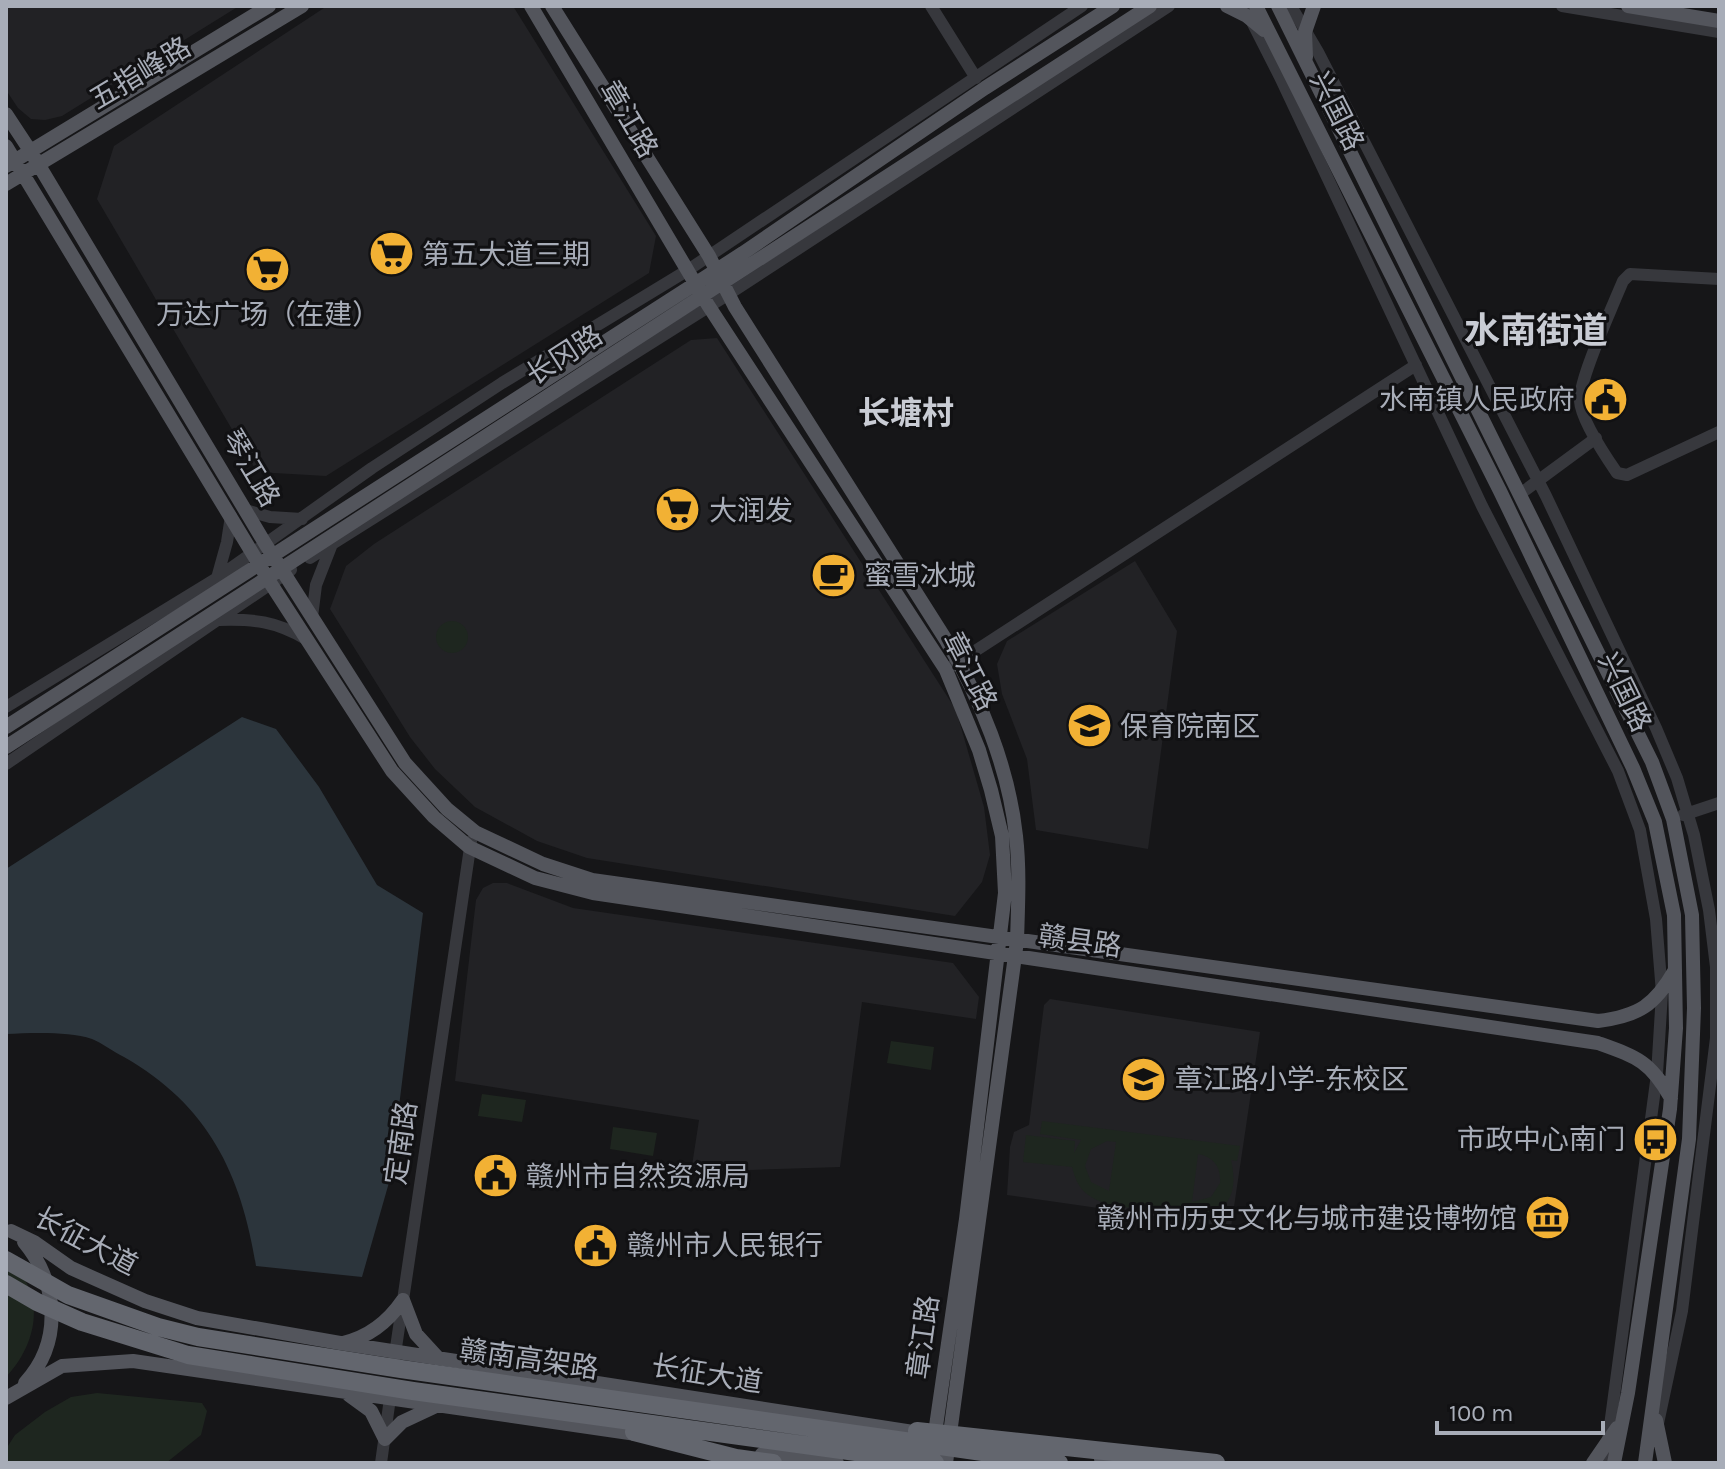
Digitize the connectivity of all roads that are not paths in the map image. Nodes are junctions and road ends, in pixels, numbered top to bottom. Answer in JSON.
{"nodes":[{"id":1,"x":269,"y":6,"type":"edge"},
{"id":2,"x":302,"y":6,"type":"edge"},
{"id":3,"x":531,"y":6,"type":"edge"},
{"id":4,"x":552,"y":6,"type":"edge"},
{"id":5,"x":931,"y":6,"type":"edge"},
{"id":6,"x":1082,"y":6,"type":"edge"},
{"id":7,"x":1113,"y":6,"type":"edge"},
{"id":8,"x":1150,"y":6,"type":"edge"},
{"id":9,"x":1169,"y":6,"type":"edge"},
{"id":10,"x":1227,"y":6,"type":"edge"},
{"id":11,"x":1278,"y":6,"type":"edge"},
{"id":12,"x":1291,"y":6,"type":"edge"},
{"id":13,"x":1314,"y":6,"type":"edge"},
{"id":14,"x":1562,"y":6,"type":"edge"},
{"id":15,"x":1628,"y":6,"type":"edge"},
{"id":16,"x":1250,"y":10,"type":"edge"},
{"id":17,"x":1719,"y":21,"type":"edge"},
{"id":18,"x":1305,"y":32,"type":"junction"},
{"id":19,"x":1719,"y":32,"type":"edge"},
{"id":20,"x":1308,"y":65,"type":"junction"},
{"id":21,"x":976,"y":78,"type":"junction"},
{"id":22,"x":6,"y":114,"type":"edge"},
{"id":23,"x":6,"y":146,"type":"edge"},
{"id":24,"x":35,"y":158,"type":"junction"},
{"id":25,"x":15,"y":167,"type":"edge"},
{"id":26,"x":6,"y":184,"type":"edge"},
{"id":27,"x":709,"y":256,"type":"junction"},
{"id":28,"x":692,"y":276,"type":"junction"},
{"id":29,"x":1719,"y":279,"type":"edge"},
{"id":30,"x":723,"y":282,"type":"junction"},
{"id":31,"x":706,"y":301,"type":"junction"},
{"id":32,"x":1416,"y":365,"type":"junction"},
{"id":33,"x":1719,"y":432,"type":"edge"},
{"id":34,"x":1596,"y":438,"type":"junction"},
{"id":35,"x":1538,"y":480,"type":"junction"},
{"id":36,"x":1520,"y":494,"type":"junction"},
{"id":37,"x":245,"y":510,"type":"junction"},
{"id":38,"x":231,"y":516,"type":"junction"},
{"id":39,"x":302,"y":519,"type":"junction"},
{"id":40,"x":332,"y":544,"type":"junction"},
{"id":41,"x":269,"y":565,"type":"junction"},
{"id":42,"x":217,"y":578,"type":"junction"},
{"id":43,"x":312,"y":617,"type":"junction"},
{"id":44,"x":219,"y":620,"type":"junction"},
{"id":45,"x":306,"y":639,"type":"junction"},
{"id":46,"x":959,"y":661,"type":"junction"},
{"id":47,"x":946,"y":670,"type":"junction"},
{"id":48,"x":6,"y":707,"type":"edge"},
{"id":49,"x":6,"y":727,"type":"edge"},
{"id":50,"x":6,"y":747,"type":"edge"},
{"id":51,"x":6,"y":764,"type":"edge"},
{"id":52,"x":1719,"y":803,"type":"edge"},
{"id":53,"x":1688,"y":814,"type":"junction"},
{"id":54,"x":1673,"y":819,"type":"junction"},
{"id":55,"x":475,"y":832,"type":"junction"},
{"id":56,"x":469,"y":847,"type":"junction"},
{"id":57,"x":1000,"y":937,"type":"junction"},
{"id":58,"x":1017,"y":941,"type":"junction"},
{"id":59,"x":996,"y":955,"type":"junction"},
{"id":60,"x":1015,"y":958,"type":"junction"},
{"id":61,"x":1675,"y":970,"type":"junction"},
{"id":62,"x":1662,"y":993,"type":"junction"},
{"id":63,"x":1717,"y":1022,"type":"edge"},
{"id":64,"x":1719,"y":1057,"type":"edge"},
{"id":65,"x":1713,"y":1072,"type":"junction"},
{"id":66,"x":1657,"y":1074,"type":"junction"},
{"id":67,"x":1671,"y":1098,"type":"junction"},
{"id":68,"x":9,"y":1229,"type":"edge"},
{"id":69,"x":6,"y":1260,"type":"edge"},
{"id":70,"x":6,"y":1284,"type":"edge"},
{"id":71,"x":403,"y":1300,"type":"junction"},
{"id":72,"x":340,"y":1343,"type":"junction"},
{"id":73,"x":395,"y":1352,"type":"junction"},
{"id":74,"x":439,"y":1359,"type":"junction"},
{"id":75,"x":336,"y":1390,"type":"junction"},
{"id":76,"x":1628,"y":1393,"type":"junction"},
{"id":77,"x":10,"y":1395,"type":"edge"},
{"id":78,"x":1653,"y":1396,"type":"junction"},
{"id":79,"x":391,"y":1399,"type":"junction"},
{"id":80,"x":438,"y":1406,"type":"junction"},
{"id":81,"x":546,"y":1410,"type":"junction"},
{"id":82,"x":711,"y":1413,"type":"junction"},
{"id":83,"x":1656,"y":1431,"type":"junction"},
{"id":84,"x":942,"y":1437,"type":"junction"},
{"id":85,"x":385,"y":1439,"type":"junction"},
{"id":86,"x":1605,"y":1455,"type":"edge"},
{"id":87,"x":381,"y":1463,"type":"edge"},
{"id":88,"x":773,"y":1463,"type":"edge"},
{"id":89,"x":837,"y":1463,"type":"edge"},
{"id":90,"x":933,"y":1463,"type":"edge"},
{"id":91,"x":946,"y":1463,"type":"edge"},
{"id":92,"x":1059,"y":1463,"type":"edge"},
{"id":93,"x":1129,"y":1463,"type":"edge"},
{"id":94,"x":1216,"y":1463,"type":"edge"},
{"id":95,"x":1593,"y":1463,"type":"edge"},
{"id":96,"x":1614,"y":1463,"type":"edge"},
{"id":97,"x":1647,"y":1463,"type":"edge"},
{"id":98,"x":1665,"y":1463,"type":"edge"}],
"edges":[{"from":1,"to":24,"type":"main road","name":"五指峰路"},
{"from":2,"to":24,"type":"main road","name":"五指峰路"},
{"from":3,"to":28,"type":"main road","name":"章江路"},
{"from":4,"to":27,"type":"main road","name":"章江路"},
{"from":5,"to":21,"type":"street"},
{"from":6,"to":21,"type":"street"},
{"from":7,"to":30,"type":"main road","name":"长冈路"},
{"from":8,"to":30,"type":"main road","name":"长冈路"},
{"from":9,"to":30,"type":"street"},
{"from":10,"to":16,"type":"main road","name":"兴国路"},
{"from":11,"to":20,"type":"main road","name":"兴国路"},
{"from":12,"to":18,"type":"street"},
{"from":13,"to":18,"type":"main road"},
{"from":14,"to":19,"type":"street"},
{"from":15,"to":17,"type":"main road"},
{"from":16,"to":32,"type":"street"},
{"from":16,"to":61,"type":"main road","name":"兴国路"},
{"from":18,"to":20,"type":"main road"},
{"from":18,"to":35,"type":"street"},
{"from":20,"to":36,"type":"main road","name":"兴国路"},
{"from":21,"to":27,"type":"street"},
{"from":22,"to":24,"type":"main road","name":"琴江路"},
{"from":23,"to":25,"type":"main road","name":"琴江路"},
{"from":24,"to":25,"type":"main road","name":"五指峰路"},
{"from":24,"to":37,"type":"main road","name":"琴江路"},
{"from":25,"to":26,"type":"main road","name":"五指峰路"},
{"from":25,"to":38,"type":"main road","name":"琴江路"},
{"from":27,"to":28,"type":"street"},
{"from":27,"to":30,"type":"main road","name":"章江路"},
{"from":28,"to":30,"type":"main road","name":"长冈路"},
{"from":28,"to":31,"type":"main road","name":"章江路"},
{"from":28,"to":39,"type":"street"},
{"from":28,"to":41,"type":"main road","name":"长冈路"},
{"from":29,"to":34,"type":"street"},
{"from":30,"to":31,"type":"main road","name":"长冈路"},
{"from":30,"to":46,"type":"main road","name":"章江路"},
{"from":31,"to":40,"type":"street"},
{"from":31,"to":41,"type":"main road","name":"长冈路"},
{"from":31,"to":47,"type":"main road","name":"章江路"},
{"from":32,"to":46,"type":"street"},
{"from":32,"to":62,"type":"street"},
{"from":33,"to":34,"type":"street"},
{"from":34,"to":35,"type":"street"},
{"from":35,"to":36,"type":"street"},
{"from":35,"to":53,"type":"street"},
{"from":36,"to":54,"type":"main road","name":"兴国路"},
{"from":37,"to":39,"type":"street"},
{"from":37,"to":41,"type":"main road","name":"琴江路"},
{"from":38,"to":41,"type":"main road","name":"琴江路"},
{"from":38,"to":42,"type":"street"},
{"from":39,"to":41,"type":"street"},
{"from":40,"to":41,"type":"street"},
{"from":40,"to":43,"type":"street"},
{"from":41,"to":42,"type":"street"},
{"from":41,"to":43,"type":"main road","name":"琴江路"},
{"from":41,"to":44,"type":"street"},
{"from":41,"to":45,"type":"main road","name":"琴江路"},
{"from":41,"to":49,"type":"main road","name":"长冈路"},
{"from":41,"to":50,"type":"main road","name":"长冈路"},
{"from":42,"to":48,"type":"street"},
{"from":43,"to":55,"type":"main road","name":"琴江路"},
{"from":44,"to":45,"type":"street"},
{"from":44,"to":51,"type":"street"},
{"from":45,"to":56,"type":"main road","name":"琴江路"},
{"from":46,"to":47,"type":"street"},
{"from":46,"to":58,"type":"main road","name":"章江路"},
{"from":47,"to":57,"type":"main road","name":"章江路"},
{"from":52,"to":53,"type":"street"},
{"from":53,"to":54,"type":"street"},
{"from":53,"to":63,"type":"street"},
{"from":54,"to":78,"type":"main road","name":"兴国路"},
{"from":55,"to":56,"type":"street","name":"定南路"},
{"from":55,"to":57,"type":"main road","name":"赣县路"},
{"from":56,"to":59,"type":"main road","name":"赣县路"},
{"from":56,"to":71,"type":"street","name":"定南路"},
{"from":57,"to":58,"type":"main road","name":"赣县路"},
{"from":57,"to":59,"type":"main road","name":"章江路"},
{"from":58,"to":60,"type":"main road","name":"章江路"},
{"from":58,"to":62,"type":"main road","name":"赣县路"},
{"from":59,"to":60,"type":"main road","name":"赣县路"},
{"from":59,"to":84,"type":"main road","name":"章江路"},
{"from":60,"to":66,"type":"main road","name":"赣县路"},
{"from":60,"to":84,"type":"main road","name":"章江路"},
{"from":61,"to":62,"type":"main road","name":"赣县路"},
{"from":61,"to":67,"type":"main road","name":"兴国路"},
{"from":62,"to":66,"type":"street"},
{"from":63,"to":65,"type":"street"},
{"from":64,"to":65,"type":"street"},
{"from":65,"to":83,"type":"street"},
{"from":66,"to":67,"type":"main road","name":"赣县路"},
{"from":66,"to":86,"type":"street"},
{"from":67,"to":76,"type":"main road","name":"兴国路"},
{"from":68,"to":72,"type":"main road","name":"长征大道"},
{"from":68,"to":77,"type":"main road"},
{"from":69,"to":82,"type":"highway","name":"赣南高架路","bridge":true},
{"from":70,"to":81,"type":"highway","name":"赣南高架路","bridge":true},
{"from":71,"to":72,"type":"main road"},
{"from":71,"to":73,"type":"street","name":"定南路"},
{"from":71,"to":74,"type":"main road"},
{"from":72,"to":73,"type":"main road","name":"长征大道"},
{"from":73,"to":74,"type":"main road","name":"长征大道"},
{"from":73,"to":79,"type":"street","name":"定南路"},
{"from":74,"to":84,"type":"main road","name":"长征大道"},
{"from":75,"to":77,"type":"main road"},
{"from":75,"to":79,"type":"main road"},
{"from":75,"to":85,"type":"main road"},
{"from":76,"to":86,"type":"main road"},
{"from":76,"to":96,"type":"main road","name":"兴国路"},
{"from":78,"to":83,"type":"main road"},
{"from":78,"to":97,"type":"main road","name":"兴国路"},
{"from":79,"to":80,"type":"main road"},
{"from":79,"to":85,"type":"street","name":"定南路"},
{"from":80,"to":85,"type":"main road"},
{"from":80,"to":89,"type":"main road"},
{"from":81,"to":88,"type":"highway","bridge":true},
{"from":81,"to":90,"type":"highway","name":"赣南高架路","bridge":true},
{"from":82,"to":92,"type":"highway","name":"赣南高架路","bridge":true},
{"from":82,"to":94,"type":"highway","bridge":true},
{"from":83,"to":97,"type":"street"},
{"from":83,"to":98,"type":"main road"},
{"from":84,"to":90,"type":"main road","name":"章江路"},
{"from":84,"to":91,"type":"main road","name":"章江路"},
{"from":84,"to":93,"type":"main road","name":"长征大道"},
{"from":85,"to":87,"type":"street","name":"定南路"},
{"from":86,"to":95,"type":"main road"}]}
